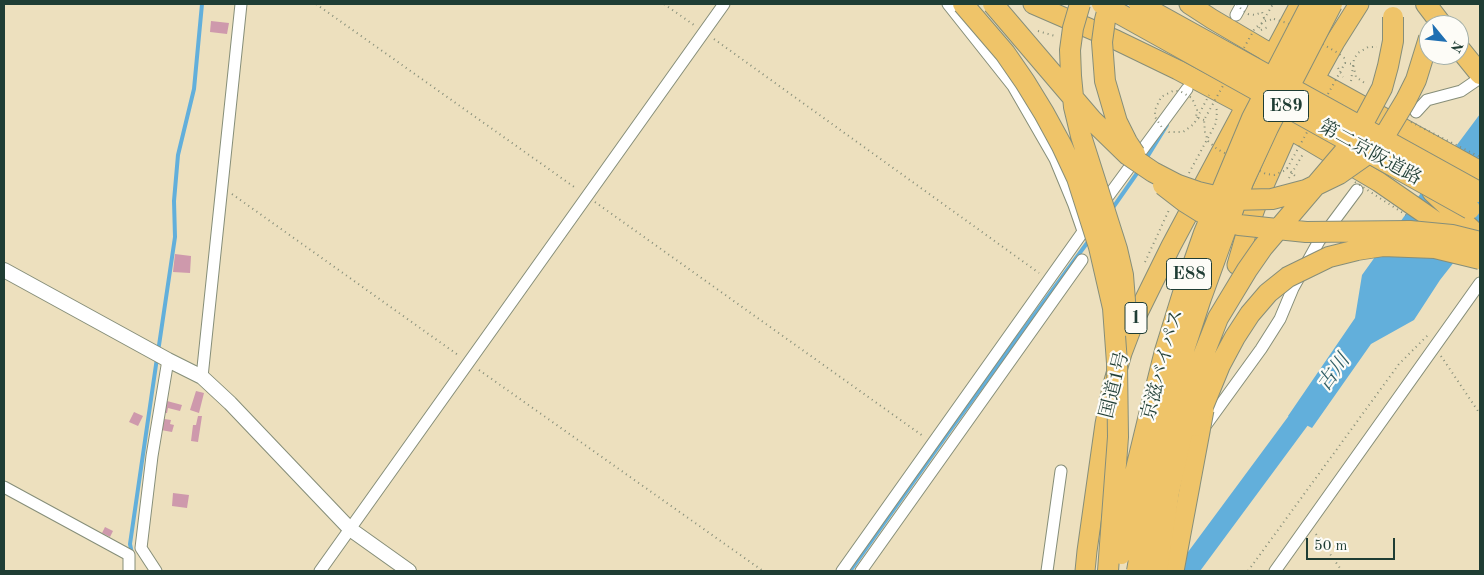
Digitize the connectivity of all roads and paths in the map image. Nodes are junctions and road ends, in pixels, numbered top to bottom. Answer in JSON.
{"nodes":[{"id":1,"x":241,"y":4,"type":"edge"},
{"id":2,"x":316,"y":4,"type":"edge"},
{"id":3,"x":664,"y":4,"type":"edge"},
{"id":4,"x":724,"y":4,"type":"edge"},
{"id":5,"x":948,"y":4,"type":"edge"},
{"id":6,"x":962,"y":4,"type":"edge"},
{"id":7,"x":992,"y":4,"type":"edge"},
{"id":8,"x":1033,"y":4,"type":"edge"},
{"id":9,"x":1080,"y":4,"type":"edge"},
{"id":10,"x":1102,"y":4,"type":"edge"},
{"id":11,"x":1109,"y":4,"type":"edge"},
{"id":12,"x":1140,"y":4,"type":"edge"},
{"id":13,"x":1189,"y":4,"type":"edge"},
{"id":14,"x":1242,"y":4,"type":"edge"},
{"id":15,"x":1273,"y":4,"type":"edge"},
{"id":16,"x":1300,"y":4,"type":"edge"},
{"id":17,"x":1311,"y":4,"type":"edge"},
{"id":18,"x":1332,"y":4,"type":"edge"},
{"id":19,"x":1359,"y":4,"type":"edge"},
{"id":20,"x":1391,"y":4,"type":"edge"},
{"id":21,"x":1426,"y":4,"type":"edge"},
{"id":22,"x":1236,"y":9,"type":"edge"},
{"id":23,"x":1434,"y":15,"type":"edge"},
{"id":24,"x":1276,"y":18,"type":"dead end"},
{"id":25,"x":1265,"y":21,"type":"dead end"},
{"id":26,"x":704,"y":32,"type":"junction"},
{"id":27,"x":1380,"y":48,"type":"dead end"},
{"id":28,"x":1344,"y":52,"type":"dead end"},
{"id":29,"x":1272,"y":55,"type":"junction"},
{"id":30,"x":1341,"y":59,"type":"dead end"},
{"id":31,"x":1469,"y":61,"type":"edge"},
{"id":32,"x":1421,"y":65,"type":"edge"},
{"id":33,"x":1338,"y":66,"type":"dead end"},
{"id":34,"x":1480,"y":76,"type":"edge"},
{"id":35,"x":1314,"y":80,"type":"junction"},
{"id":36,"x":1351,"y":82,"type":"dead end"},
{"id":37,"x":1345,"y":84,"type":"dead end"},
{"id":38,"x":1188,"y":89,"type":"dead end"},
{"id":39,"x":1278,"y":91,"type":"junction"},
{"id":40,"x":1209,"y":95,"type":"dead end"},
{"id":41,"x":1244,"y":106,"type":"junction"},
{"id":42,"x":1416,"y":112,"type":"dead end"},
{"id":43,"x":1406,"y":119,"type":"dead end"},
{"id":44,"x":1204,"y":120,"type":"dead end"},
{"id":45,"x":1288,"y":130,"type":"junction"},
{"id":46,"x":1480,"y":157,"type":"edge"},
{"id":47,"x":1480,"y":171,"type":"edge"},
{"id":48,"x":222,"y":187,"type":"junction"},
{"id":49,"x":1357,"y":190,"type":"dead end"},
{"id":50,"x":1480,"y":193,"type":"edge"},
{"id":51,"x":587,"y":196,"type":"junction"},
{"id":52,"x":1480,"y":215,"type":"edge"},
{"id":53,"x":1083,"y":231,"type":"junction"},
{"id":54,"x":1480,"y":237,"type":"edge"},
{"id":55,"x":1480,"y":242,"type":"edge"},
{"id":56,"x":1480,"y":252,"type":"edge"},
{"id":57,"x":1480,"y":259,"type":"edge"},
{"id":58,"x":1082,"y":260,"type":"dead end"},
{"id":59,"x":4,"y":270,"type":"edge"},
{"id":60,"x":1050,"y":279,"type":"junction"},
{"id":61,"x":1063,"y":287,"type":"junction"},
{"id":62,"x":1479,"y":288,"type":"edge"},
{"id":63,"x":1434,"y":329,"type":"dead end"},
{"id":64,"x":1435,"y":348,"type":"junction"},
{"id":65,"x":162,"y":357,"type":"junction"},
{"id":66,"x":469,"y":363,"type":"junction"},
{"id":67,"x":202,"y":377,"type":"junction"},
{"id":68,"x":1480,"y":414,"type":"edge"},
{"id":69,"x":1118,"y":437,"type":"junction"},
{"id":70,"x":933,"y":443,"type":"junction"},
{"id":71,"x":945,"y":452,"type":"junction"},
{"id":72,"x":1061,"y":471,"type":"dead end"},
{"id":73,"x":4,"y":487,"type":"edge"},
{"id":74,"x":1309,"y":524,"type":"junction"},
{"id":75,"x":350,"y":529,"type":"junction"},
{"id":76,"x":1162,"y":537,"type":"junction"},
{"id":77,"x":141,"y":548,"type":"junction"},
{"id":78,"x":129,"y":555,"type":"junction"},
{"id":79,"x":130,"y":571,"type":"edge"},
{"id":80,"x":156,"y":571,"type":"edge"},
{"id":81,"x":320,"y":571,"type":"edge"},
{"id":82,"x":409,"y":571,"type":"edge"},
{"id":83,"x":762,"y":571,"type":"edge"},
{"id":84,"x":842,"y":571,"type":"edge"},
{"id":85,"x":861,"y":571,"type":"edge"},
{"id":86,"x":1048,"y":571,"type":"edge"},
{"id":87,"x":1085,"y":571,"type":"edge"},
{"id":88,"x":1098,"y":571,"type":"edge"},
{"id":89,"x":1108,"y":571,"type":"edge"},
{"id":90,"x":1118,"y":571,"type":"edge"},
{"id":91,"x":1137,"y":571,"type":"edge"},
{"id":92,"x":1157,"y":571,"type":"edge"},
{"id":93,"x":1174,"y":571,"type":"edge"},
{"id":94,"x":1248,"y":571,"type":"edge"},
{"id":95,"x":1275,"y":571,"type":"edge"},
{"id":96,"x":1342,"y":571,"type":"edge"}],
"edges":[{"from":1,"to":48,"type":"street"},
{"from":2,"to":51,"type":"path"},
{"from":3,"to":26,"type":"path"},
{"from":4,"to":26,"type":"street"},
{"from":5,"to":53,"type":"street"},
{"from":6,"to":69,"type":"highway","bridge":true},
{"from":7,"to":32,"type":"highway","bridge":true},
{"from":8,"to":41,"type":"highway"},
{"from":9,"to":69,"type":"highway","bridge":true},
{"from":10,"to":52,"type":"highway","name":"第二京阪道路","number":"E89","bridge":true},
{"from":11,"to":55,"type":"highway","bridge":true},
{"from":12,"to":39,"type":"highway"},
{"from":12,"to":50,"type":"highway","name":"第二京阪道路","number":"E89","bridge":true},
{"from":13,"to":29,"type":"highway"},
{"from":14,"to":22,"type":"street"},
{"from":15,"to":24,"type":"path","bridge":true},
{"from":16,"to":29,"type":"highway","name":"国道1号","number":"1"},
{"from":17,"to":39,"type":"highway","number":"E88","bridge":true},
{"from":18,"to":39,"type":"highway","number":"E88","bridge":true},
{"from":19,"to":35,"type":"highway","name":"国道1号","number":"1"},
{"from":20,"to":76,"type":"highway","bridge":true},
{"from":21,"to":23,"type":"highway"},
{"from":22,"to":25,"type":"path","bridge":true},
{"from":26,"to":51,"type":"street"},
{"from":26,"to":60,"type":"path"},
{"from":27,"to":36,"type":"path","bridge":true},
{"from":28,"to":30,"type":"path"},
{"from":29,"to":35,"type":"highway"},
{"from":29,"to":39,"type":"highway","name":"国道1号","number":"1"},
{"from":29,"to":39,"type":"highway"},
{"from":31,"to":34,"type":"highway"},
{"from":33,"to":37,"type":"path"},
{"from":34,"to":42,"type":"street"},
{"from":35,"to":39,"type":"highway","name":"国道1号","number":"1"},
{"from":35,"to":47,"type":"highway"},
{"from":38,"to":53,"type":"street"},
{"from":39,"to":41,"type":"highway","name":"国道1号","number":"1"},
{"from":39,"to":45,"type":"highway","name":"国道1号","number":"1"},
{"from":39,"to":45,"type":"highway"},
{"from":39,"to":54,"type":"highway","bridge":true},
{"from":39,"to":90,"type":"highway","name":"京滋バイパス","number":"E88","bridge":true},
{"from":39,"to":91,"type":"highway","name":"京滋バイパス","number":"E88","bridge":true},
{"from":40,"to":44,"type":"path","bridge":true},
{"from":41,"to":45,"type":"highway"},
{"from":41,"to":87,"type":"highway","name":"国道1号","number":"1"},
{"from":43,"to":46,"type":"path","bridge":true},
{"from":45,"to":56,"type":"highway","bridge":true},
{"from":45,"to":93,"type":"highway","name":"国道1号","number":"1","bridge":true},
{"from":48,"to":66,"type":"path"},
{"from":48,"to":67,"type":"street"},
{"from":49,"to":88,"type":"street"},
{"from":51,"to":66,"type":"street"},
{"from":51,"to":70,"type":"path"},
{"from":53,"to":60,"type":"street"},
{"from":57,"to":76,"type":"highway","bridge":true},
{"from":58,"to":61,"type":"street"},
{"from":59,"to":65,"type":"street"},
{"from":60,"to":61,"type":"street"},
{"from":60,"to":70,"type":"street"},
{"from":61,"to":71,"type":"street"},
{"from":62,"to":64,"type":"street"},
{"from":63,"to":94,"type":"path"},
{"from":64,"to":68,"type":"path"},
{"from":64,"to":74,"type":"street"},
{"from":65,"to":67,"type":"street"},
{"from":65,"to":77,"type":"street"},
{"from":66,"to":75,"type":"street"},
{"from":66,"to":83,"type":"path"},
{"from":67,"to":75,"type":"street"},
{"from":69,"to":89,"type":"highway","bridge":true},
{"from":70,"to":71,"type":"street"},
{"from":70,"to":84,"type":"street"},
{"from":71,"to":85,"type":"street"},
{"from":72,"to":86,"type":"street"},
{"from":73,"to":78,"type":"street"},
{"from":74,"to":95,"type":"street"},
{"from":74,"to":96,"type":"path"},
{"from":75,"to":81,"type":"street"},
{"from":75,"to":82,"type":"street"},
{"from":76,"to":92,"type":"highway","bridge":true},
{"from":77,"to":78,"type":"street"},
{"from":77,"to":80,"type":"street"},
{"from":78,"to":79,"type":"street"}]}
